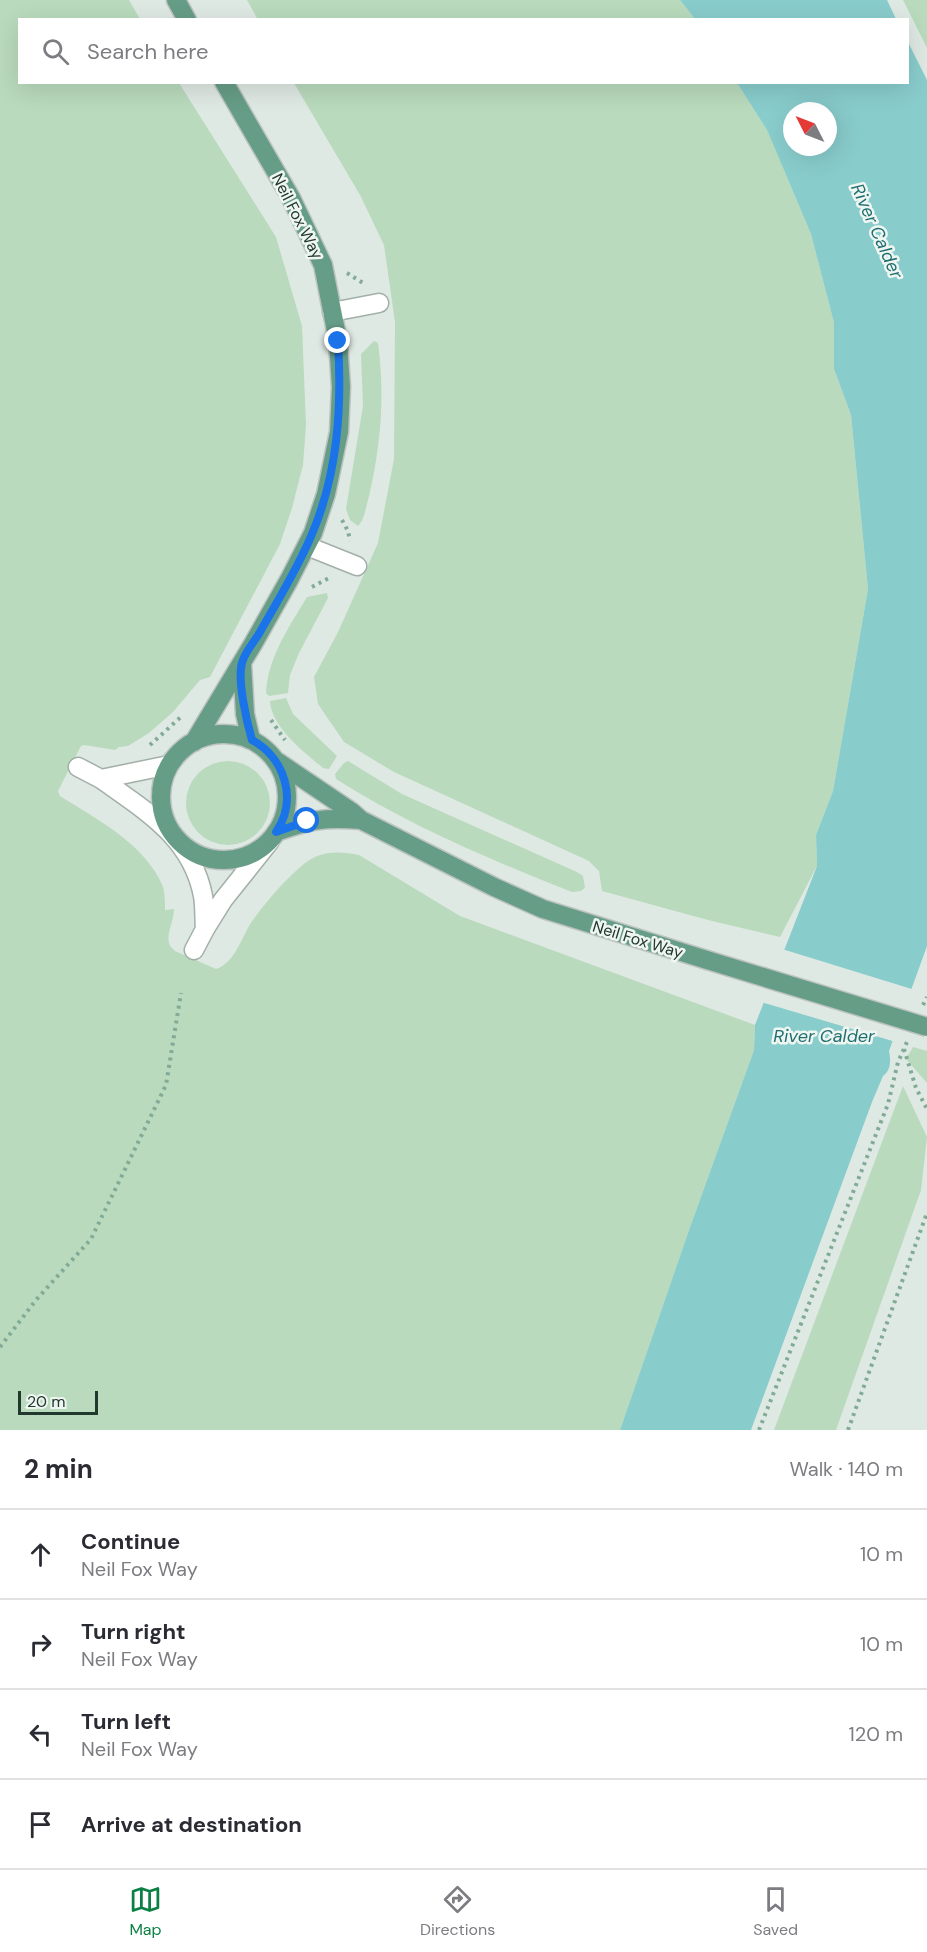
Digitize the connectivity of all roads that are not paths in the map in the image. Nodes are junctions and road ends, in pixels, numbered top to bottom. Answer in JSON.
{"nodes":[{"id":1,"x":176,"y":0,"type":"edge"},
{"id":2,"x":186,"y":18,"type":"edge"},
{"id":3,"x":225,"y":84,"type":"edge"},
{"id":4,"x":379,"y":303,"type":"dead end"},
{"id":5,"x":332,"y":312,"type":"junction"},
{"id":6,"x":307,"y":546,"type":"junction"},
{"id":7,"x":357,"y":566,"type":"dead end"},
{"id":8,"x":242,"y":663,"type":"junction"},
{"id":9,"x":252,"y":740,"type":"junction"},
{"id":10,"x":194,"y":742,"type":"junction"},
{"id":11,"x":278,"y":762,"type":"junction"},
{"id":12,"x":169,"y":765,"type":"junction"},
{"id":13,"x":78,"y":767,"type":"dead end"},
{"id":14,"x":101,"y":779,"type":"junction"},
{"id":15,"x":361,"y":820,"type":"junction"},
{"id":16,"x":273,"y":837,"type":"junction"},
{"id":17,"x":178,"y":841,"type":"junction"},
{"id":18,"x":205,"y":929,"type":"junction"},
{"id":19,"x":194,"y":950,"type":"dead end"},
{"id":20,"x":927,"y":1027,"type":"edge"}],
"edges":[{"from":1,"to":2,"type":"main road"},
{"from":3,"to":5,"type":"main road","name":"Neil Fox Way"},
{"from":4,"to":5,"type":"street"},
{"from":5,"to":6,"type":"main road","name":"Neil Fox Way"},
{"from":6,"to":7,"type":"street"},
{"from":6,"to":8,"type":"main road","name":"Neil Fox Way"},
{"from":8,"to":9,"type":"main road"},
{"from":8,"to":10,"type":"main road","name":"Neil Fox Way"},
{"from":9,"to":10,"type":"main road","name":"Neil Fox Way"},
{"from":9,"to":11,"type":"main road","name":"Neil Fox Way"},
{"from":10,"to":12,"type":"main road","name":"Neil Fox Way"},
{"from":11,"to":15,"type":"main road","name":"Neil Fox Way"},
{"from":11,"to":16,"type":"main road"},
{"from":12,"to":14,"type":"street"},
{"from":12,"to":17,"type":"main road"},
{"from":13,"to":14,"type":"street"},
{"from":14,"to":17,"type":"street"},
{"from":15,"to":16,"type":"main road","name":"Neil Fox Way"},
{"from":15,"to":20,"type":"main road","name":"Neil Fox Way","bridge":true},
{"from":16,"to":17,"type":"main road","name":"Neil Fox Way"},
{"from":16,"to":18,"type":"street"},
{"from":17,"to":18,"type":"street"},
{"from":18,"to":19,"type":"street"}]}
